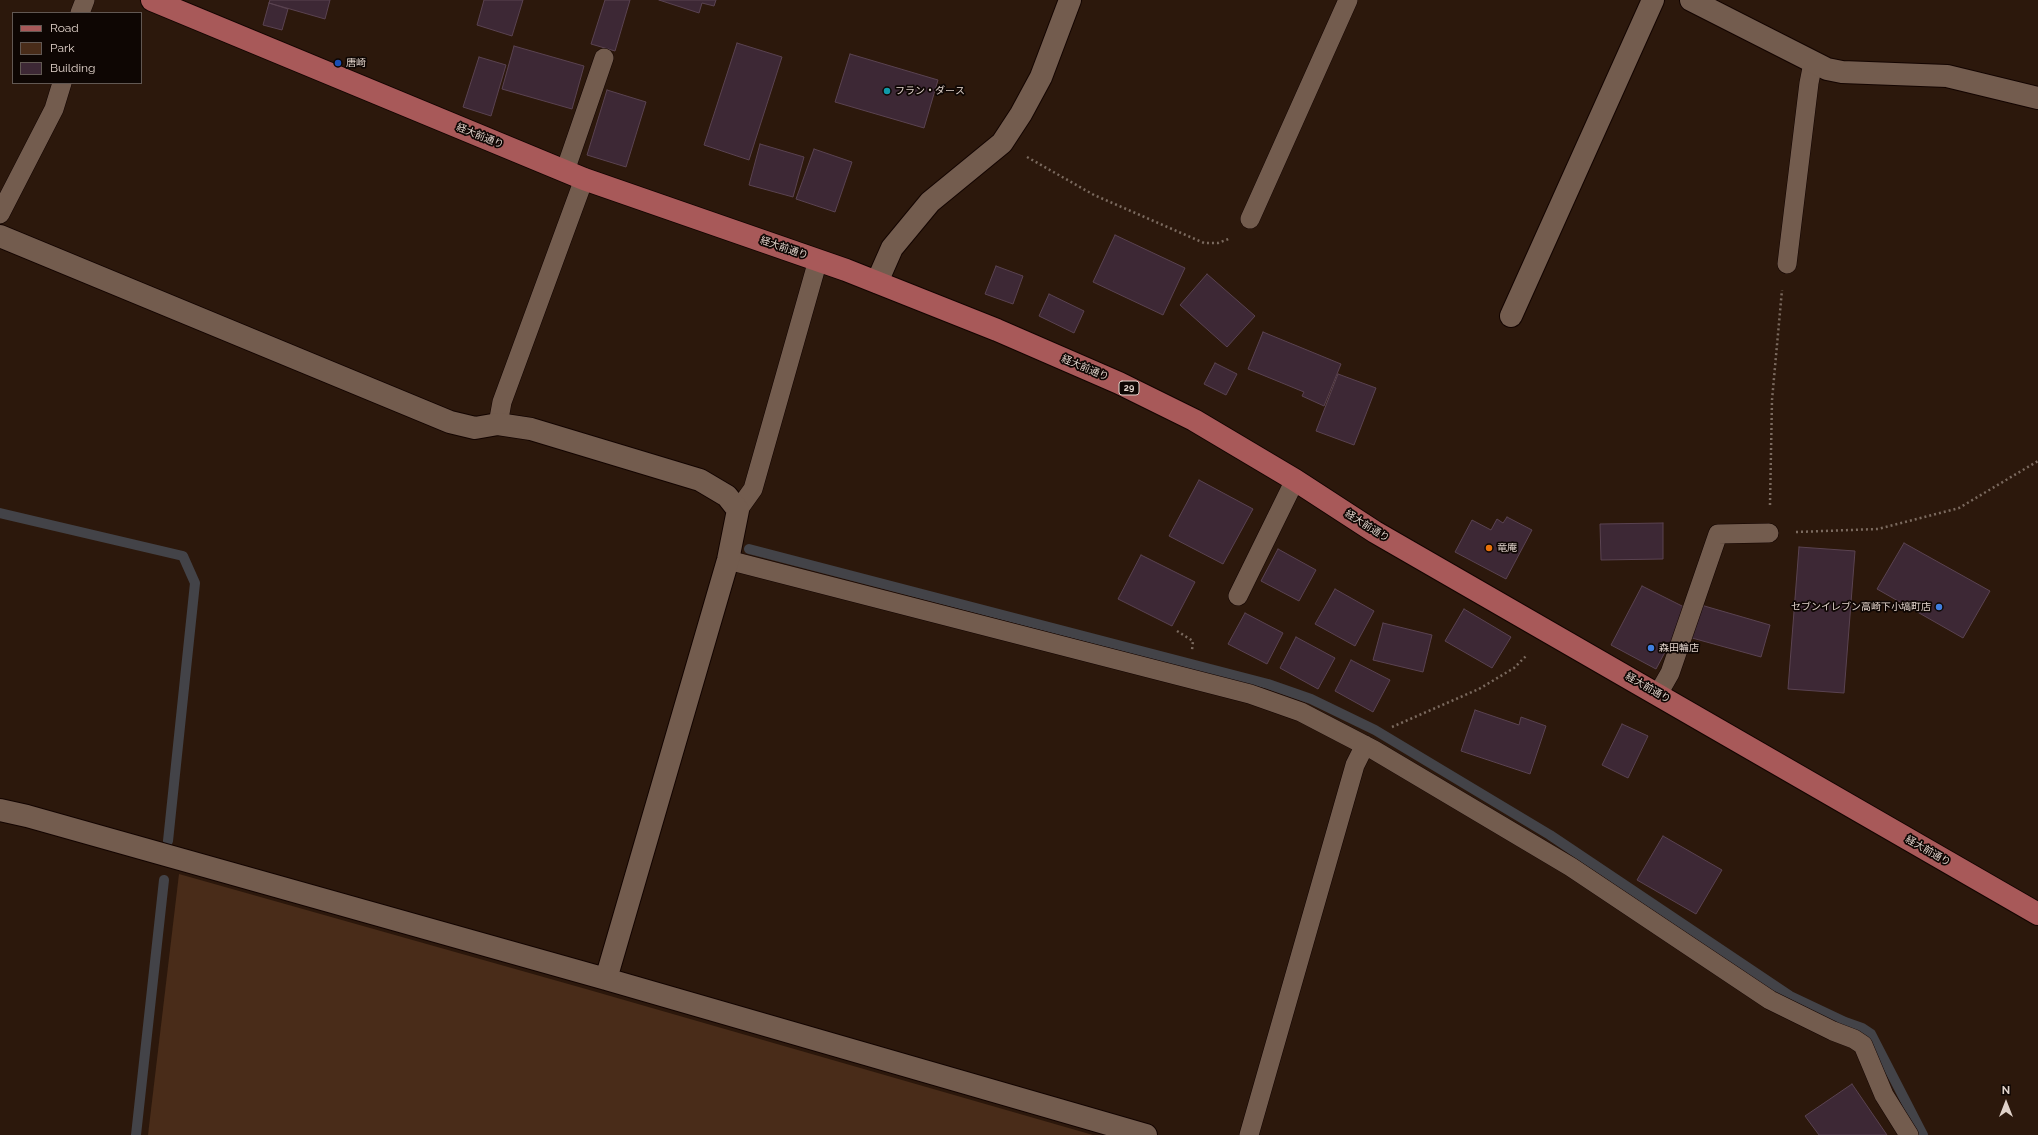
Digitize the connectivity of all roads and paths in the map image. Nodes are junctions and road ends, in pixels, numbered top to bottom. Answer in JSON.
{"nodes":[{"id":1,"x":85,"y":0,"type":"edge"},
{"id":2,"x":152,"y":0,"type":"edge"},
{"id":3,"x":1070,"y":0,"type":"edge"},
{"id":4,"x":1348,"y":0,"type":"edge"},
{"id":5,"x":1653,"y":0,"type":"edge"},
{"id":6,"x":1691,"y":0,"type":"edge"},
{"id":7,"x":80,"y":12,"type":"edge"},
{"id":8,"x":604,"y":58,"type":"dead end"},
{"id":9,"x":1813,"y":63,"type":"junction"},
{"id":10,"x":62,"y":84,"type":"edge"},
{"id":11,"x":2038,"y":98,"type":"edge"},
{"id":12,"x":1002,"y":143,"type":"junction"},
{"id":13,"x":575,"y":175,"type":"junction"},
{"id":14,"x":0,"y":214,"type":"edge"},
{"id":15,"x":1250,"y":219,"type":"joint"},
{"id":16,"x":0,"y":236,"type":"edge"},
{"id":17,"x":818,"y":260,"type":"junction"},
{"id":18,"x":1787,"y":264,"type":"joint"},
{"id":19,"x":877,"y":282,"type":"junction"},
{"id":20,"x":1511,"y":316,"type":"dead end"},
{"id":21,"x":498,"y":424,"type":"junction"},
{"id":22,"x":2038,"y":461,"type":"edge"},
{"id":23,"x":1294,"y":480,"type":"junction"},
{"id":24,"x":738,"y":510,"type":"junction"},
{"id":25,"x":1769,"y":533,"type":"junction"},
{"id":26,"x":728,"y":560,"type":"junction"},
{"id":27,"x":1238,"y":596,"type":"dead end"},
{"id":28,"x":1177,"y":631,"type":"dead end"},
{"id":29,"x":1529,"y":652,"type":"dead end"},
{"id":30,"x":1191,"y":655,"type":"dead end"},
{"id":31,"x":1658,"y":694,"type":"junction"},
{"id":32,"x":1389,"y":728,"type":"dead end"},
{"id":33,"x":1365,"y":745,"type":"junction"},
{"id":34,"x":0,"y":810,"type":"edge"},
{"id":35,"x":2038,"y":914,"type":"edge"},
{"id":36,"x":606,"y":979,"type":"junction"},
{"id":37,"x":1146,"y":1135,"type":"edge"},
{"id":38,"x":1249,"y":1135,"type":"edge"},
{"id":39,"x":1909,"y":1135,"type":"edge"}],
"edges":[{"from":1,"to":7,"type":"lane"},
{"from":2,"to":13,"type":"main road","name":"経大前通り","number":"29"},
{"from":3,"to":12,"type":"street"},
{"from":4,"to":15,"type":"lane"},
{"from":5,"to":20,"type":"street"},
{"from":6,"to":9,"type":"street"},
{"from":8,"to":13,"type":"lane"},
{"from":9,"to":11,"type":"street"},
{"from":9,"to":18,"type":"lane"},
{"from":10,"to":14,"type":"lane"},
{"from":12,"to":15,"type":"path"},
{"from":12,"to":19,"type":"street"},
{"from":13,"to":17,"type":"main road","name":"経大前通り","number":"29"},
{"from":13,"to":21,"type":"lane"},
{"from":16,"to":21,"type":"street"},
{"from":17,"to":19,"type":"main road","name":"経大前通り","number":"29"},
{"from":17,"to":24,"type":"lane"},
{"from":18,"to":25,"type":"path"},
{"from":19,"to":23,"type":"main road","name":"経大前通り","number":"29"},
{"from":21,"to":24,"type":"street"},
{"from":22,"to":25,"type":"path"},
{"from":23,"to":27,"type":"lane"},
{"from":23,"to":31,"type":"main road","name":"経大前通り","number":"29"},
{"from":24,"to":26,"type":"street"},
{"from":25,"to":31,"type":"lane"},
{"from":26,"to":33,"type":"lane"},
{"from":26,"to":36,"type":"street"},
{"from":28,"to":30,"type":"path"},
{"from":29,"to":32,"type":"path"},
{"from":31,"to":35,"type":"main road","name":"経大前通り","number":"29"},
{"from":33,"to":38,"type":"lane"},
{"from":33,"to":39,"type":"lane"},
{"from":34,"to":36,"type":"street"},
{"from":36,"to":37,"type":"street"}]}
